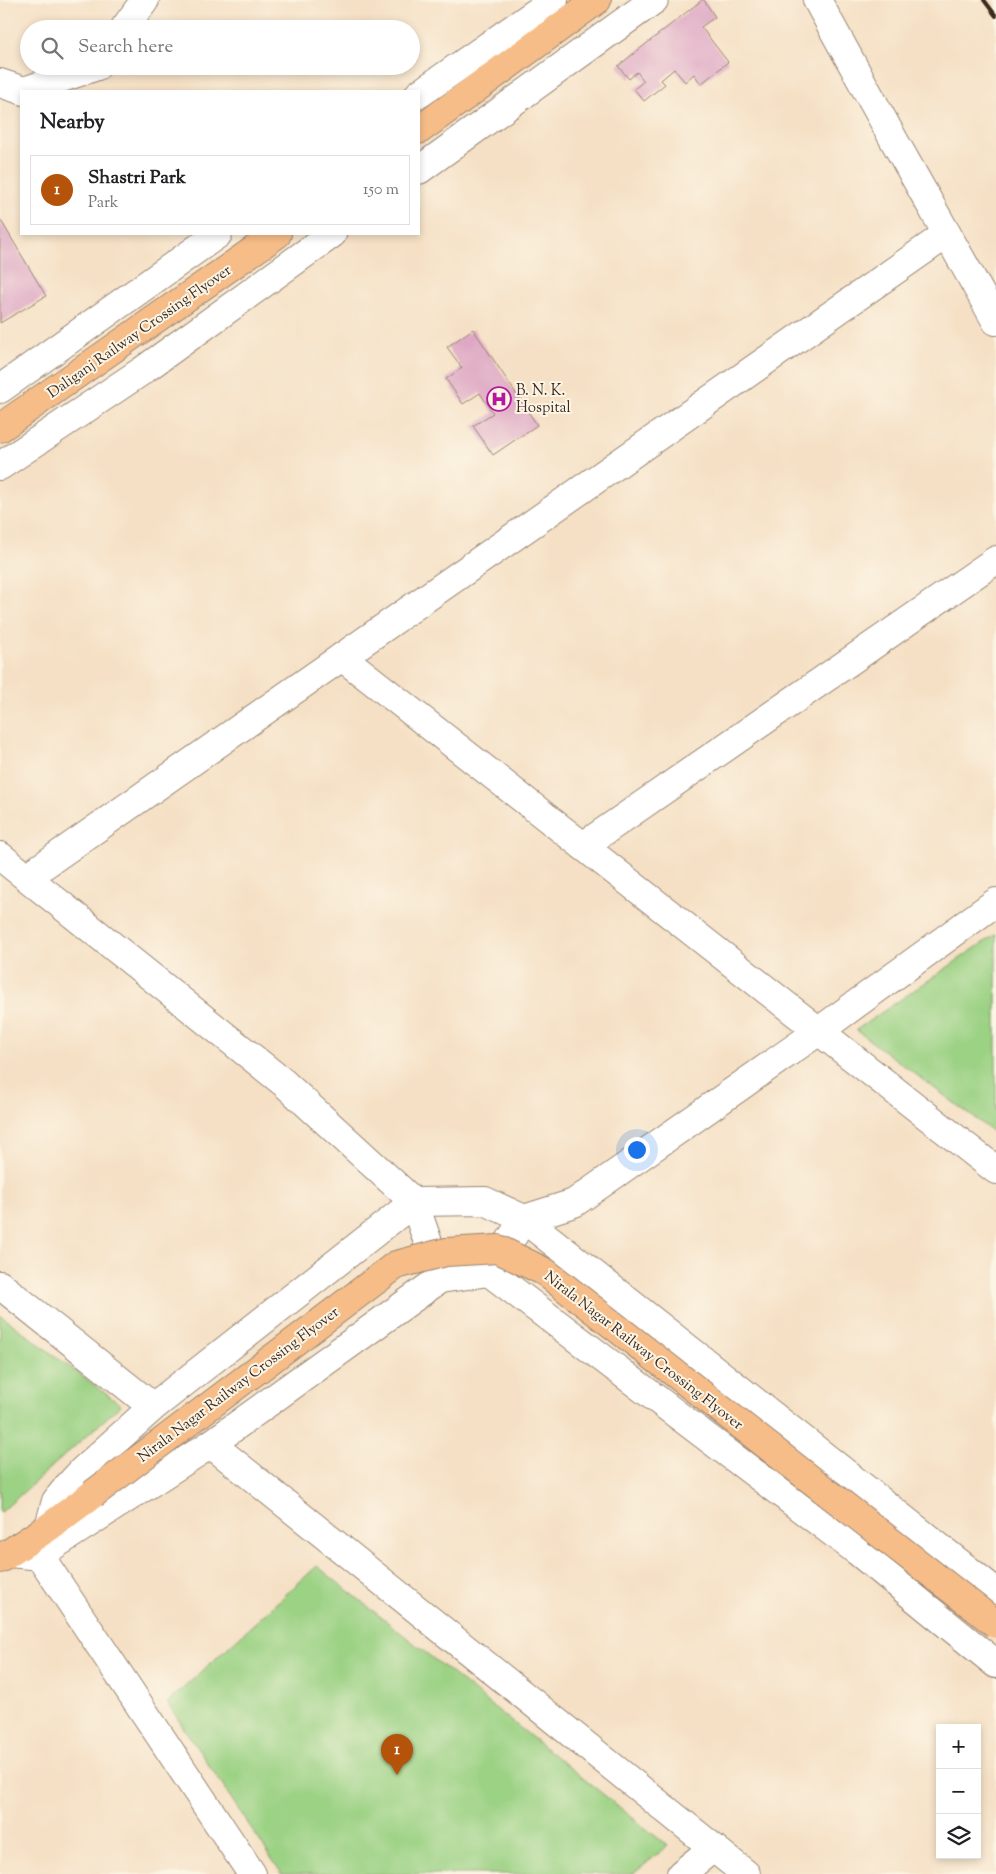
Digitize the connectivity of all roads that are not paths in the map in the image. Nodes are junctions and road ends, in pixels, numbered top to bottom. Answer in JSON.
{"nodes":[{"id":1,"x":145,"y":0,"type":"edge"},
{"id":2,"x":554,"y":0,"type":"edge"},
{"id":3,"x":597,"y":0,"type":"edge"},
{"id":4,"x":654,"y":0,"type":"edge"},
{"id":5,"x":817,"y":0,"type":"edge"},
{"id":6,"x":131,"y":20,"type":"edge"},
{"id":7,"x":71,"y":75,"type":"edge"},
{"id":8,"x":0,"y":83,"type":"edge"},
{"id":9,"x":21,"y":90,"type":"edge"},
{"id":10,"x":27,"y":90,"type":"edge"},
{"id":11,"x":420,"y":93,"type":"edge"},
{"id":12,"x":420,"y":129,"type":"edge"},
{"id":13,"x":420,"y":169,"type":"edge"},
{"id":14,"x":947,"y":234,"type":"junction"},
{"id":15,"x":217,"y":235,"type":"edge"},
{"id":16,"x":276,"y":235,"type":"edge"},
{"id":17,"x":331,"y":235,"type":"edge"},
{"id":18,"x":996,"y":321,"type":"edge"},
{"id":19,"x":0,"y":389,"type":"edge"},
{"id":20,"x":0,"y":428,"type":"edge"},
{"id":21,"x":0,"y":466,"type":"edge"},
{"id":22,"x":996,"y":560,"type":"edge"},
{"id":23,"x":342,"y":657,"type":"junction"},
{"id":24,"x":583,"y":846,"type":"junction"},
{"id":25,"x":0,"y":856,"type":"edge"},
{"id":26,"x":26,"y":878,"type":"junction"},
{"id":27,"x":996,"y":902,"type":"edge"},
{"id":28,"x":819,"y":1031,"type":"junction"},
{"id":29,"x":996,"y":1170,"type":"edge"},
{"id":30,"x":414,"y":1202,"type":"junction"},
{"id":31,"x":524,"y":1219,"type":"junction"},
{"id":32,"x":490,"y":1272,"type":"junction"},
{"id":33,"x":440,"y":1279,"type":"junction"},
{"id":34,"x":0,"y":1285,"type":"edge"},
{"id":35,"x":154,"y":1407,"type":"junction"},
{"id":36,"x":212,"y":1444,"type":"junction"},
{"id":37,"x":49,"y":1527,"type":"junction"},
{"id":38,"x":38,"y":1553,"type":"junction"},
{"id":39,"x":4,"y":1556,"type":"edge"},
{"id":40,"x":996,"y":1592,"type":"edge"},
{"id":41,"x":996,"y":1624,"type":"edge"},
{"id":42,"x":996,"y":1664,"type":"edge"},
{"id":43,"x":713,"y":1848,"type":"junction"},
{"id":44,"x":252,"y":1874,"type":"edge"},
{"id":45,"x":681,"y":1874,"type":"edge"},
{"id":46,"x":746,"y":1874,"type":"edge"}],
"edges":[{"from":1,"to":6,"type":"street"},
{"from":2,"to":11,"type":"street"},
{"from":3,"to":12,"type":"main road"},
{"from":4,"to":13,"type":"street"},
{"from":5,"to":14,"type":"street"},
{"from":7,"to":10,"type":"street"},
{"from":8,"to":9,"type":"street"},
{"from":14,"to":18,"type":"street"},
{"from":14,"to":23,"type":"street"},
{"from":15,"to":19,"type":"street"},
{"from":16,"to":20,"type":"main road","name":"Daliganj Railway Crossing Flyover"},
{"from":17,"to":21,"type":"street"},
{"from":22,"to":24,"type":"street"},
{"from":23,"to":24,"type":"street"},
{"from":23,"to":26,"type":"street"},
{"from":24,"to":28,"type":"street"},
{"from":25,"to":26,"type":"street"},
{"from":26,"to":30,"type":"street"},
{"from":27,"to":28,"type":"street"},
{"from":28,"to":29,"type":"street"},
{"from":28,"to":31,"type":"street"},
{"from":30,"to":31,"type":"street"},
{"from":30,"to":33,"type":"street"},
{"from":30,"to":35,"type":"street"},
{"from":31,"to":32,"type":"street"},
{"from":31,"to":40,"type":"street"},
{"from":32,"to":33,"type":"street"},
{"from":32,"to":42,"type":"street"},
{"from":33,"to":36,"type":"street"},
{"from":34,"to":35,"type":"street"},
{"from":35,"to":37,"type":"street"},
{"from":36,"to":38,"type":"street"},
{"from":36,"to":43,"type":"street"},
{"from":37,"to":39,"type":"main road","name":"Nirala Nagar Railway Crossing Flyover"},
{"from":37,"to":41,"type":"main road","name":"Nirala Nagar Railway Crossing Flyover","bridge":true},
{"from":38,"to":39,"type":"street"},
{"from":38,"to":44,"type":"street"},
{"from":43,"to":45,"type":"street"},
{"from":43,"to":46,"type":"street"}]}
